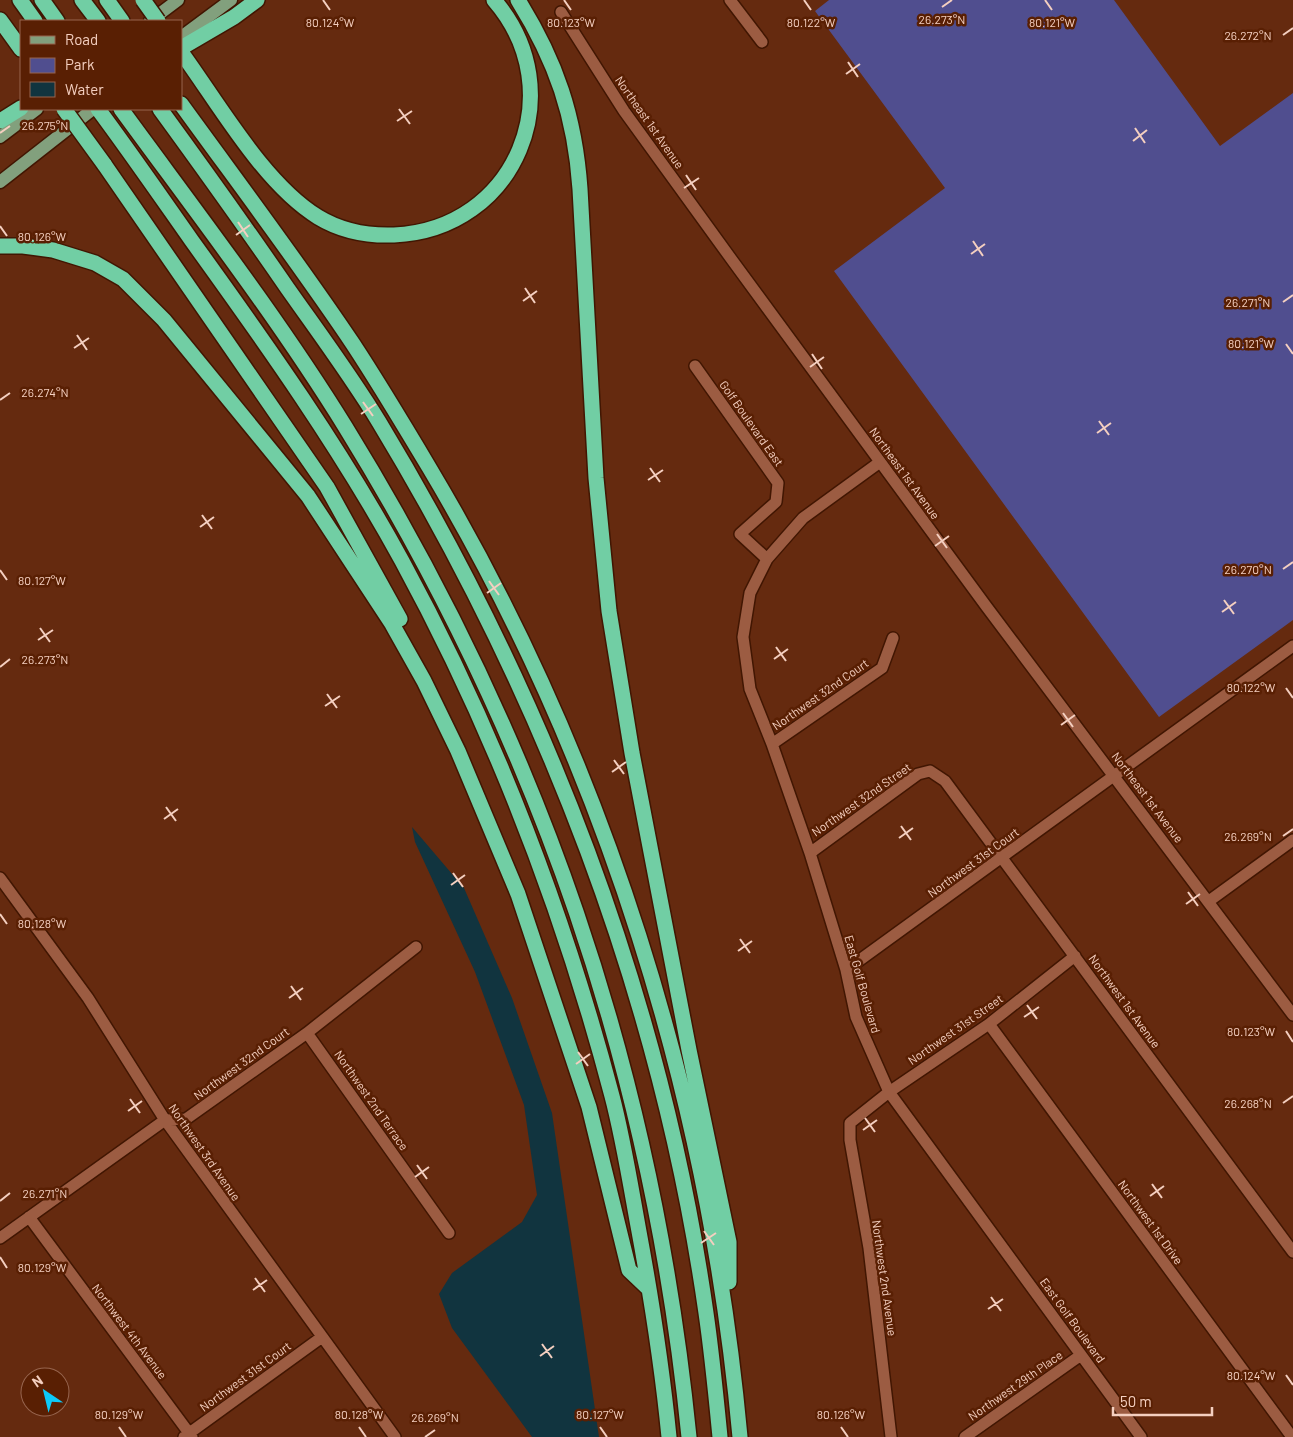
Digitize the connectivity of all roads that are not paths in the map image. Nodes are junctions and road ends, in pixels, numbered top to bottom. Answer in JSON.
{"nodes":[{"id":1,"x":20,"y":0,"type":"edge"},
{"id":2,"x":42,"y":0,"type":"edge"},
{"id":3,"x":107,"y":0,"type":"edge"},
{"id":4,"x":143,"y":0,"type":"edge"},
{"id":5,"x":178,"y":0,"type":"edge"},
{"id":6,"x":231,"y":0,"type":"edge"},
{"id":7,"x":258,"y":0,"type":"edge"},
{"id":8,"x":494,"y":0,"type":"edge"},
{"id":9,"x":518,"y":0,"type":"edge"},
{"id":10,"x":730,"y":0,"type":"edge"},
{"id":11,"x":84,"y":2,"type":"edge"},
{"id":12,"x":561,"y":12,"type":"dead end"},
{"id":13,"x":0,"y":20,"type":"edge"},
{"id":14,"x":34,"y":20,"type":"edge"},
{"id":15,"x":56,"y":20,"type":"edge"},
{"id":16,"x":97,"y":20,"type":"edge"},
{"id":17,"x":121,"y":20,"type":"edge"},
{"id":18,"x":151,"y":20,"type":"edge"},
{"id":19,"x":157,"y":20,"type":"edge"},
{"id":20,"x":182,"y":37,"type":"edge"},
{"id":21,"x":762,"y":42,"type":"dead end"},
{"id":22,"x":182,"y":47,"type":"edge"},
{"id":23,"x":20,"y":48,"type":"edge"},
{"id":24,"x":182,"y":53,"type":"edge"},
{"id":25,"x":182,"y":105,"type":"edge"},
{"id":26,"x":20,"y":109,"type":"edge"},
{"id":27,"x":36,"y":110,"type":"edge"},
{"id":28,"x":65,"y":110,"type":"edge"},
{"id":29,"x":92,"y":110,"type":"edge"},
{"id":30,"x":99,"y":110,"type":"edge"},
{"id":31,"x":122,"y":110,"type":"edge"},
{"id":32,"x":163,"y":112,"type":"edge"},
{"id":33,"x":0,"y":121,"type":"edge"},
{"id":34,"x":0,"y":137,"type":"edge"},
{"id":35,"x":0,"y":182,"type":"edge"},
{"id":36,"x":0,"y":246,"type":"edge"},
{"id":37,"x":695,"y":366,"type":"dead end"},
{"id":38,"x":880,"y":462,"type":"junction"},
{"id":39,"x":767,"y":559,"type":"junction"},
{"id":40,"x":893,"y":638,"type":"dead end"},
{"id":41,"x":1293,"y":646,"type":"edge"},
{"id":42,"x":412,"y":658,"type":"junction"},
{"id":43,"x":772,"y":744,"type":"junction"},
{"id":44,"x":930,"y":771,"type":"joint"},
{"id":45,"x":1115,"y":777,"type":"junction"},
{"id":46,"x":1293,"y":840,"type":"edge"},
{"id":47,"x":810,"y":853,"type":"junction"},
{"id":48,"x":1002,"y":857,"type":"junction"},
{"id":49,"x":0,"y":878,"type":"edge"},
{"id":50,"x":1209,"y":901,"type":"junction"},
{"id":51,"x":416,"y":947,"type":"dead end"},
{"id":52,"x":1075,"y":956,"type":"junction"},
{"id":53,"x":846,"y":970,"type":"junction"},
{"id":54,"x":1293,"y":1015,"type":"edge"},
{"id":55,"x":988,"y":1024,"type":"junction"},
{"id":56,"x":307,"y":1033,"type":"junction"},
{"id":57,"x":889,"y":1092,"type":"junction"},
{"id":58,"x":165,"y":1120,"type":"junction"},
{"id":59,"x":850,"y":1123,"type":"joint"},
{"id":60,"x":29,"y":1217,"type":"junction"},
{"id":61,"x":449,"y":1232,"type":"dead end"},
{"id":62,"x":0,"y":1238,"type":"edge"},
{"id":63,"x":1293,"y":1252,"type":"edge"},
{"id":64,"x":649,"y":1289,"type":"junction"},
{"id":65,"x":729,"y":1331,"type":"junction"},
{"id":66,"x":322,"y":1336,"type":"junction"},
{"id":67,"x":1082,"y":1355,"type":"junction"},
{"id":68,"x":189,"y":1436,"type":"edge"},
{"id":69,"x":394,"y":1437,"type":"edge"},
{"id":70,"x":669,"y":1437,"type":"edge"},
{"id":71,"x":689,"y":1437,"type":"edge"},
{"id":72,"x":720,"y":1437,"type":"edge"},
{"id":73,"x":740,"y":1437,"type":"edge"},
{"id":74,"x":891,"y":1437,"type":"edge"},
{"id":75,"x":965,"y":1437,"type":"edge"},
{"id":76,"x":1141,"y":1437,"type":"edge"},
{"id":77,"x":1292,"y":1437,"type":"edge"}],
"edges":[{"from":1,"to":14,"type":"highway"},
{"from":2,"to":15,"type":"highway"},
{"from":3,"to":17,"type":"highway"},
{"from":4,"to":19,"type":"highway","bridge":true},
{"from":5,"to":18,"type":"main road"},
{"from":6,"to":20,"type":"main road"},
{"from":7,"to":22,"type":"highway"},
{"from":8,"to":24,"type":"highway"},
{"from":9,"to":65,"type":"highway"},
{"from":10,"to":21,"type":"street"},
{"from":11,"to":16,"type":"highway"},
{"from":12,"to":38,"type":"street","name":"Northeast 1st Avenue"},
{"from":13,"to":23,"type":"highway"},
{"from":25,"to":65,"type":"highway"},
{"from":26,"to":33,"type":"highway"},
{"from":27,"to":34,"type":"main road"},
{"from":28,"to":42,"type":"highway","bridge":true},
{"from":29,"to":35,"type":"main road"},
{"from":30,"to":64,"type":"highway"},
{"from":31,"to":71,"type":"highway"},
{"from":32,"to":72,"type":"highway"},
{"from":36,"to":42,"type":"highway"},
{"from":37,"to":39,"type":"street","name":"Golf Boulevard East"},
{"from":38,"to":39,"type":"street","name":"East Golf Boulevard"},
{"from":38,"to":45,"type":"street","name":"Northeast 1st Avenue"},
{"from":39,"to":43,"type":"street","name":"East Golf Boulevard"},
{"from":40,"to":43,"type":"street","name":"Northwest 32nd Court"},
{"from":41,"to":45,"type":"street","name":"Northwest 31st Court"},
{"from":42,"to":64,"type":"highway"},
{"from":43,"to":47,"type":"street","name":"East Golf Boulevard"},
{"from":44,"to":47,"type":"street","name":"Northwest 32nd Street"},
{"from":44,"to":48,"type":"street","name":"Northwest 1st Avenue"},
{"from":45,"to":48,"type":"street","name":"Northwest 31st Court"},
{"from":45,"to":50,"type":"street","name":"Northeast 1st Avenue"},
{"from":46,"to":50,"type":"street"},
{"from":47,"to":53,"type":"street","name":"East Golf Boulevard"},
{"from":48,"to":52,"type":"street","name":"Northwest 1st Avenue"},
{"from":48,"to":53,"type":"street","name":"Northwest 31st Court"},
{"from":49,"to":58,"type":"street","name":"Northwest 3rd Avenue"},
{"from":50,"to":54,"type":"street","name":"Northeast 1st Avenue"},
{"from":51,"to":56,"type":"street","name":"Northwest 32nd Court"},
{"from":52,"to":55,"type":"street","name":"Northwest 31st Street"},
{"from":52,"to":63,"type":"street","name":"Northwest 1st Avenue"},
{"from":53,"to":57,"type":"street","name":"East Golf Boulevard"},
{"from":55,"to":57,"type":"street","name":"Northwest 31st Street"},
{"from":55,"to":77,"type":"street","name":"Northwest 1st Drive"},
{"from":56,"to":58,"type":"street","name":"Northwest 32nd Court"},
{"from":56,"to":61,"type":"street","name":"Northwest 2nd Terrace"},
{"from":57,"to":59,"type":"street","name":"Northwest 31st Street"},
{"from":57,"to":67,"type":"street","name":"East Golf Boulevard"},
{"from":58,"to":60,"type":"street","name":"Northwest 32nd Court"},
{"from":58,"to":66,"type":"street","name":"Northwest 3rd Avenue"},
{"from":59,"to":74,"type":"street","name":"Northwest 2nd Avenue"},
{"from":60,"to":62,"type":"street","name":"Northwest 32nd Court"},
{"from":60,"to":68,"type":"street","name":"Northwest 4th Avenue"},
{"from":64,"to":70,"type":"highway"},
{"from":65,"to":73,"type":"highway"},
{"from":66,"to":68,"type":"street","name":"Northwest 31st Court"},
{"from":66,"to":69,"type":"street","name":"Northwest 3rd Avenue"},
{"from":67,"to":75,"type":"street","name":"Northwest 29th Place"},
{"from":67,"to":76,"type":"street","name":"East Golf Boulevard"}]}
